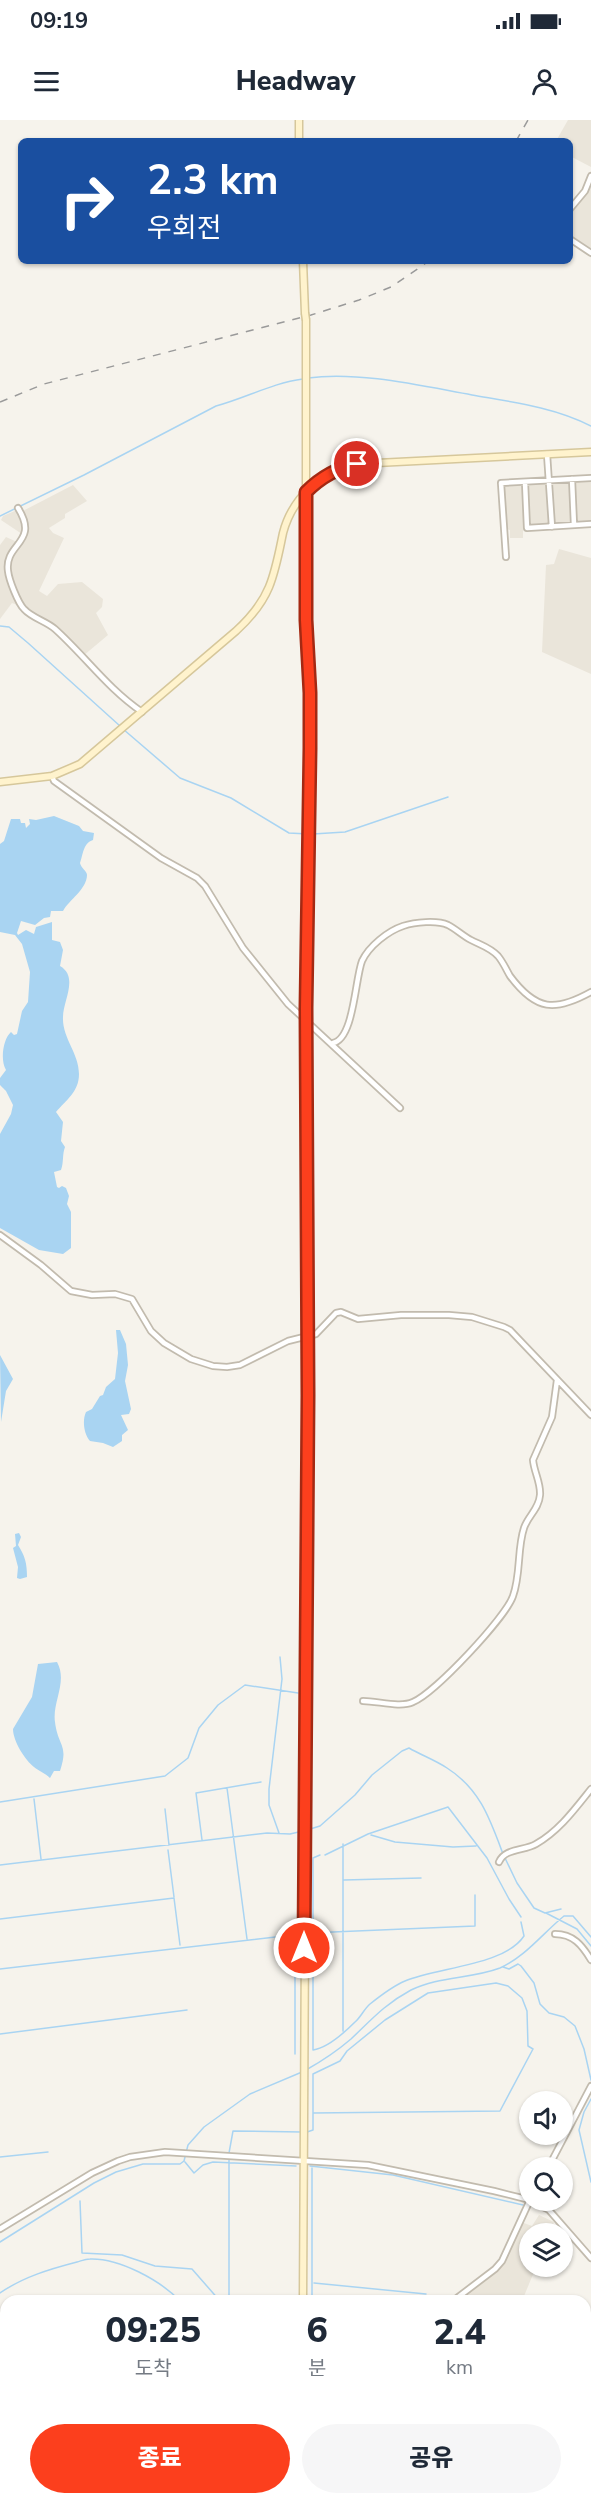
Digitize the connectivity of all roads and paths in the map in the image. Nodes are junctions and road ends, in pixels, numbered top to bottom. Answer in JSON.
{"nodes":[{"id":1,"x":299,"y":120,"type":"edge"},
{"id":2,"x":299,"y":138,"type":"edge"},
{"id":3,"x":591,"y":176,"type":"edge"},
{"id":4,"x":573,"y":205,"type":"edge"},
{"id":5,"x":573,"y":241,"type":"edge"},
{"id":6,"x":591,"y":253,"type":"edge"},
{"id":7,"x":303,"y":264,"type":"edge"},
{"id":8,"x":591,"y":453,"type":"edge"},
{"id":9,"x":547,"y":454,"type":"junction"},
{"id":10,"x":591,"y":478,"type":"edge"},
{"id":11,"x":572,"y":479,"type":"junction"},
{"id":12,"x":549,"y":481,"type":"junction"},
{"id":13,"x":525,"y":482,"type":"junction"},
{"id":14,"x":306,"y":492,"type":"junction"},
{"id":15,"x":18,"y":508,"type":"dead end"},
{"id":16,"x":591,"y":524,"type":"edge"},
{"id":17,"x":574,"y":525,"type":"junction"},
{"id":18,"x":552,"y":527,"type":"junction"},
{"id":19,"x":506,"y":557,"type":"dead end"},
{"id":20,"x":142,"y":712,"type":"junction"},
{"id":21,"x":52,"y":777,"type":"junction"},
{"id":22,"x":0,"y":782,"type":"edge"},
{"id":23,"x":591,"y":992,"type":"edge"},
{"id":24,"x":306,"y":1022,"type":"junction"},
{"id":25,"x":332,"y":1043,"type":"junction"},
{"id":26,"x":400,"y":1108,"type":"dead end"},
{"id":27,"x":0,"y":1235,"type":"edge"},
{"id":28,"x":308,"y":1337,"type":"junction"},
{"id":29,"x":557,"y":1380,"type":"junction"},
{"id":30,"x":591,"y":1415,"type":"edge"},
{"id":31,"x":363,"y":1701,"type":"dead end"},
{"id":32,"x":591,"y":1789,"type":"edge"},
{"id":33,"x":499,"y":1862,"type":"dead end"},
{"id":34,"x":555,"y":1934,"type":"dead end"},
{"id":35,"x":591,"y":1960,"type":"edge"},
{"id":36,"x":591,"y":2086,"type":"edge"},
{"id":37,"x":554,"y":2157,"type":"edge"},
{"id":38,"x":304,"y":2160,"type":"junction"},
{"id":39,"x":519,"y":2198,"type":"edge"},
{"id":40,"x":524,"y":2211,"type":"edge"},
{"id":41,"x":550,"y":2211,"type":"edge"},
{"id":42,"x":0,"y":2229,"type":"edge"},
{"id":43,"x":591,"y":2258,"type":"edge"},
{"id":44,"x":303,"y":2295,"type":"edge"},
{"id":45,"x":461,"y":2295,"type":"edge"}],
"edges":[{"from":1,"to":2,"type":"main road"},
{"from":3,"to":4,"type":"street"},
{"from":5,"to":6,"type":"street"},
{"from":7,"to":14,"type":"main road"},
{"from":8,"to":9,"type":"main road"},
{"from":9,"to":12,"type":"street"},
{"from":9,"to":14,"type":"main road"},
{"from":10,"to":11,"type":"street"},
{"from":11,"to":12,"type":"street"},
{"from":11,"to":17,"type":"street"},
{"from":12,"to":13,"type":"street"},
{"from":12,"to":18,"type":"street"},
{"from":13,"to":18,"type":"street"},
{"from":13,"to":19,"type":"street"},
{"from":14,"to":20,"type":"main road"},
{"from":14,"to":24,"type":"main road"},
{"from":15,"to":20,"type":"street"},
{"from":16,"to":17,"type":"street"},
{"from":17,"to":18,"type":"street"},
{"from":20,"to":21,"type":"main road"},
{"from":21,"to":22,"type":"main road"},
{"from":21,"to":24,"type":"street"},
{"from":23,"to":25,"type":"street"},
{"from":24,"to":25,"type":"street"},
{"from":24,"to":28,"type":"main road"},
{"from":25,"to":26,"type":"street"},
{"from":27,"to":28,"type":"street"},
{"from":28,"to":29,"type":"street"},
{"from":28,"to":38,"type":"main road"},
{"from":29,"to":30,"type":"street"},
{"from":29,"to":31,"type":"street"},
{"from":32,"to":33,"type":"street"},
{"from":34,"to":35,"type":"street"},
{"from":36,"to":37,"type":"street"},
{"from":38,"to":39,"type":"street"},
{"from":38,"to":42,"type":"street"},
{"from":38,"to":44,"type":"main road"},
{"from":40,"to":45,"type":"street"},
{"from":41,"to":43,"type":"street"}]}
